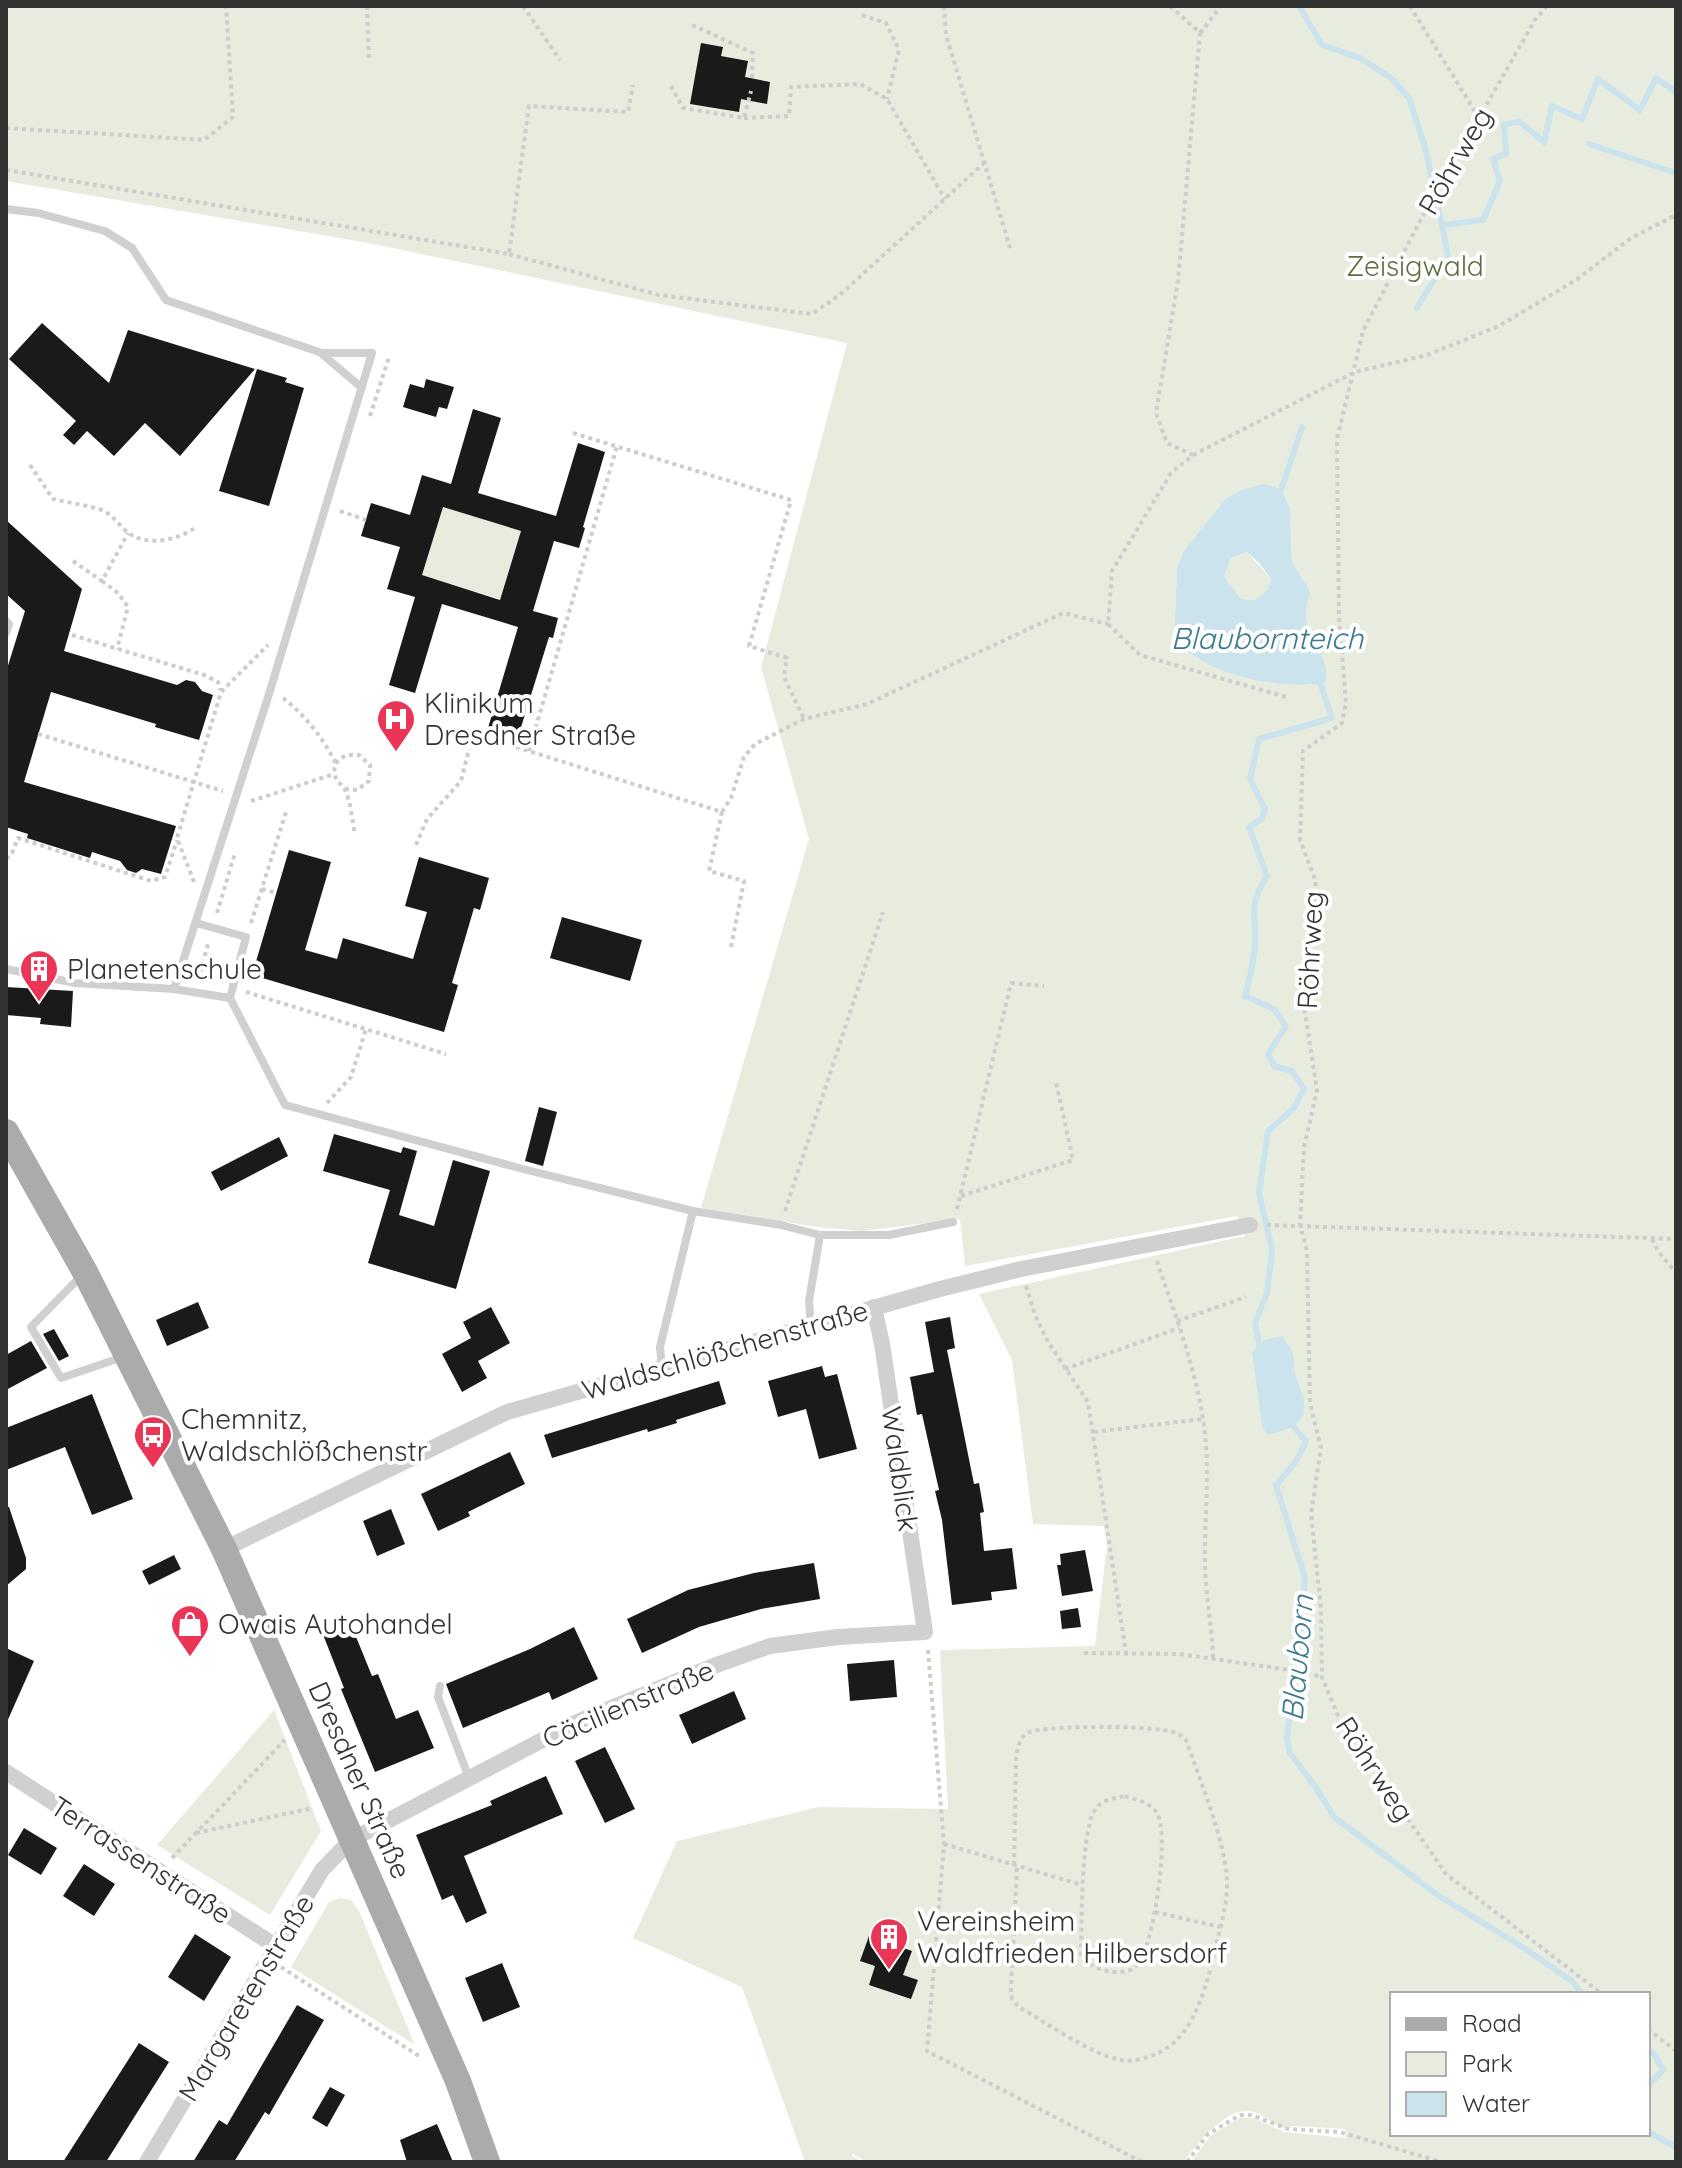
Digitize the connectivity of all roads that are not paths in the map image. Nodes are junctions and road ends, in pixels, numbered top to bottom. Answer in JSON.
{"nodes":[{"id":1,"x":6,"y":209,"type":"edge"},
{"id":2,"x":322,"y":353,"type":"junction"},
{"id":3,"x":362,"y":388,"type":"junction"},
{"id":4,"x":6,"y":621,"type":"edge"},
{"id":5,"x":6,"y":633,"type":"edge"},
{"id":6,"x":196,"y":923,"type":"junction"},
{"id":7,"x":6,"y":969,"type":"edge"},
{"id":8,"x":174,"y":989,"type":"junction"},
{"id":9,"x":230,"y":998,"type":"junction"},
{"id":10,"x":6,"y":1132,"type":"edge"},
{"id":11,"x":693,"y":1211,"type":"junction"},
{"id":12,"x":953,"y":1222,"type":"road end"},
{"id":13,"x":1250,"y":1225,"type":"road end"},
{"id":14,"x":820,"y":1235,"type":"junction"},
{"id":15,"x":85,"y":1272,"type":"junction"},
{"id":16,"x":874,"y":1307,"type":"junction"},
{"id":17,"x":811,"y":1326,"type":"junction"},
{"id":18,"x":127,"y":1356,"type":"junction"},
{"id":19,"x":662,"y":1368,"type":"junction"},
{"id":20,"x":224,"y":1549,"type":"junction"},
{"id":21,"x":925,"y":1632,"type":"joint"},
{"id":22,"x":440,"y":1686,"type":"dead end"},
{"id":23,"x":469,"y":1778,"type":"junction"},
{"id":24,"x":9,"y":1780,"type":"edge"},
{"id":25,"x":351,"y":1840,"type":"junction"},
{"id":26,"x":273,"y":1954,"type":"junction"},
{"id":27,"x":147,"y":2162,"type":"edge"},
{"id":28,"x":487,"y":2162,"type":"edge"}],
"edges":[{"from":1,"to":2,"type":"lane"},
{"from":2,"to":3,"type":"lane"},
{"from":2,"to":3,"type":"lane"},
{"from":3,"to":6,"type":"lane"},
{"from":4,"to":5,"type":"lane"},
{"from":6,"to":8,"type":"lane"},
{"from":6,"to":9,"type":"lane"},
{"from":7,"to":8,"type":"lane"},
{"from":8,"to":9,"type":"lane"},
{"from":9,"to":11,"type":"lane"},
{"from":10,"to":15,"type":"main road","name":"Dresdner Straße"},
{"from":11,"to":14,"type":"lane"},
{"from":11,"to":19,"type":"lane"},
{"from":12,"to":14,"type":"lane"},
{"from":13,"to":16,"type":"street","name":"Waldschlößchenstraße"},
{"from":14,"to":17,"type":"lane"},
{"from":15,"to":18,"type":"main road","name":"Dresdner Straße"},
{"from":15,"to":18,"type":"lane"},
{"from":16,"to":17,"type":"street","name":"Waldschlößchenstraße"},
{"from":16,"to":21,"type":"street","name":"Waldblick"},
{"from":17,"to":19,"type":"street","name":"Waldschlößchenstraße"},
{"from":18,"to":20,"type":"main road","name":"Dresdner Straße"},
{"from":19,"to":20,"type":"street","name":"Waldschlößchenstraße"},
{"from":20,"to":25,"type":"main road","name":"Dresdner Straße"},
{"from":21,"to":23,"type":"street","name":"Cäcilienstraße"},
{"from":22,"to":23,"type":"lane"},
{"from":23,"to":25,"type":"street","name":"Cäcilienstraße"},
{"from":24,"to":26,"type":"street","name":"Terrassenstraße"},
{"from":25,"to":26,"type":"street","name":"Margaretenstraße"},
{"from":25,"to":28,"type":"main road","name":"Dresdner Straße"},
{"from":26,"to":27,"type":"street","name":"Margaretenstraße"}]}
